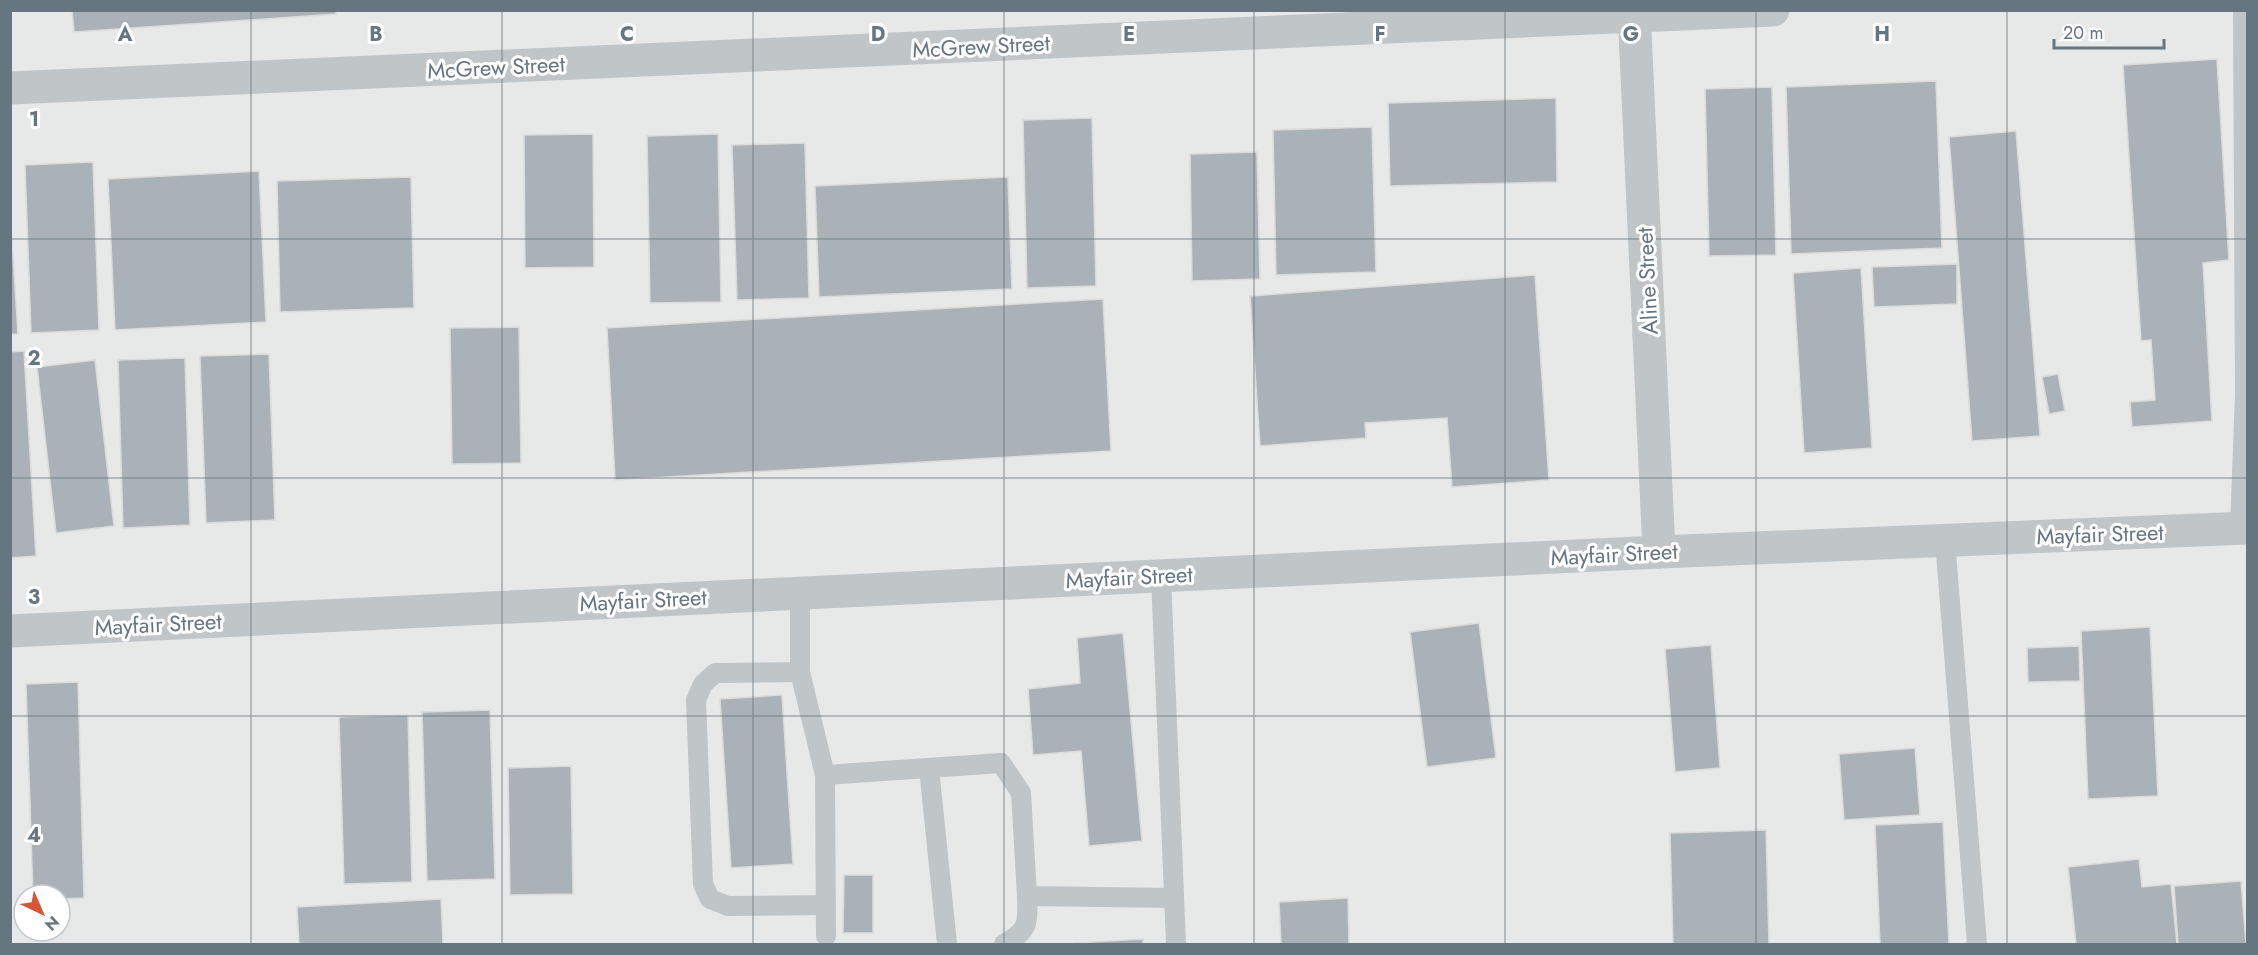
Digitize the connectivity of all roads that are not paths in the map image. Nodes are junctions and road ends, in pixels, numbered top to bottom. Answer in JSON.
{"nodes":[{"id":1,"x":1773,"y":10,"type":"edge"},
{"id":2,"x":2243,"y":10,"type":"edge"},
{"id":3,"x":1634,"y":14,"type":"edge"},
{"id":4,"x":10,"y":88,"type":"edge"},
{"id":5,"x":2244,"y":528,"type":"edge"},
{"id":6,"x":1945,"y":540,"type":"junction"},
{"id":7,"x":1659,"y":552,"type":"junction"},
{"id":8,"x":1161,"y":576,"type":"junction"},
{"id":9,"x":800,"y":593,"type":"junction"},
{"id":10,"x":10,"y":632,"type":"edge"},
{"id":11,"x":800,"y":672,"type":"junction"},
{"id":12,"x":929,"y":768,"type":"junction"},
{"id":13,"x":825,"y":776,"type":"junction"},
{"id":14,"x":1027,"y":896,"type":"junction"},
{"id":15,"x":1174,"y":898,"type":"junction"},
{"id":16,"x":826,"y":905,"type":"junction"},
{"id":17,"x":826,"y":936,"type":"dead end"},
{"id":18,"x":947,"y":945,"type":"edge"},
{"id":19,"x":1004,"y":945,"type":"edge"},
{"id":20,"x":1176,"y":945,"type":"edge"},
{"id":21,"x":1977,"y":945,"type":"edge"}],
"edges":[{"from":1,"to":3,"type":"street","name":"McGrew Street"},
{"from":2,"to":5,"type":"lane"},
{"from":3,"to":4,"type":"street","name":"McGrew Street"},
{"from":3,"to":7,"type":"street","name":"Aline Street"},
{"from":5,"to":6,"type":"street","name":"Mayfair Street"},
{"from":6,"to":7,"type":"street","name":"Mayfair Street"},
{"from":6,"to":21,"type":"lane"},
{"from":7,"to":8,"type":"street","name":"Mayfair Street"},
{"from":8,"to":9,"type":"street","name":"Mayfair Street"},
{"from":8,"to":15,"type":"lane"},
{"from":9,"to":10,"type":"street","name":"Mayfair Street"},
{"from":9,"to":11,"type":"lane"},
{"from":11,"to":13,"type":"lane"},
{"from":11,"to":16,"type":"lane"},
{"from":12,"to":13,"type":"lane"},
{"from":12,"to":14,"type":"lane"},
{"from":12,"to":18,"type":"lane"},
{"from":13,"to":16,"type":"lane"},
{"from":14,"to":15,"type":"lane"},
{"from":14,"to":19,"type":"lane"},
{"from":15,"to":20,"type":"lane"},
{"from":16,"to":17,"type":"lane"}]}
